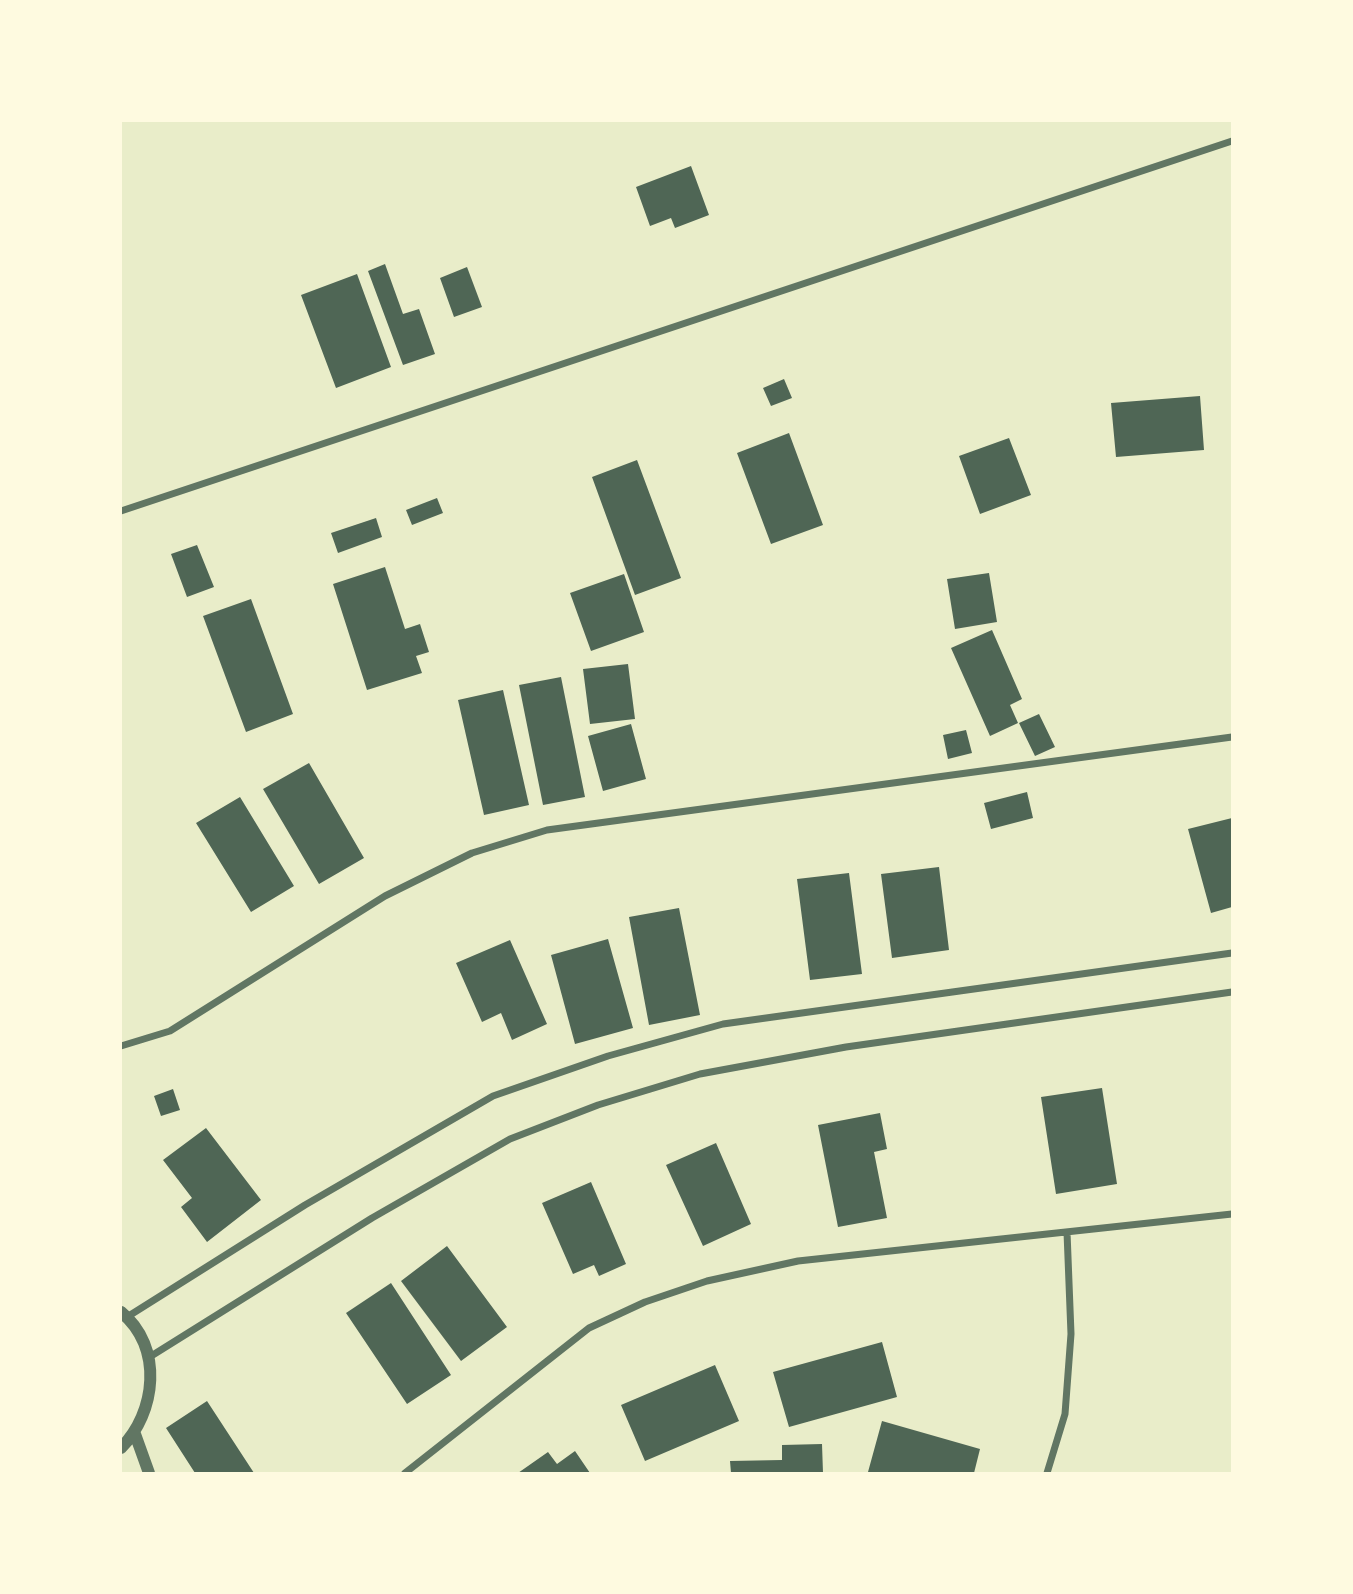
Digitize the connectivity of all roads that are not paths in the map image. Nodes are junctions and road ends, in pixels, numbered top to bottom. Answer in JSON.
{"nodes":[{"id":1,"x":1232,"y":141,"type":"edge"},
{"id":2,"x":121,"y":511,"type":"edge"},
{"id":3,"x":1232,"y":737,"type":"edge"},
{"id":4,"x":1232,"y":953,"type":"edge"},
{"id":5,"x":1232,"y":992,"type":"edge"},
{"id":6,"x":121,"y":1046,"type":"edge"},
{"id":7,"x":1232,"y":1214,"type":"edge"},
{"id":8,"x":1067,"y":1232,"type":"junction"},
{"id":9,"x":124,"y":1315,"type":"edge"},
{"id":10,"x":148,"y":1358,"type":"junction"},
{"id":11,"x":135,"y":1434,"type":"junction"},
{"id":12,"x":121,"y":1448,"type":"edge"},
{"id":13,"x":411,"y":1472,"type":"edge"},
{"id":14,"x":149,"y":1473,"type":"edge"},
{"id":15,"x":1047,"y":1473,"type":"edge"}],
"edges":[{"from":1,"to":2,"type":"street"},
{"from":3,"to":6,"type":"street"},
{"from":4,"to":9,"type":"street"},
{"from":5,"to":10,"type":"street"},
{"from":7,"to":8,"type":"street"},
{"from":8,"to":13,"type":"street"},
{"from":8,"to":15,"type":"street"},
{"from":9,"to":10,"type":"street"},
{"from":10,"to":11,"type":"street"},
{"from":11,"to":12,"type":"street"},
{"from":11,"to":14,"type":"street"}]}
